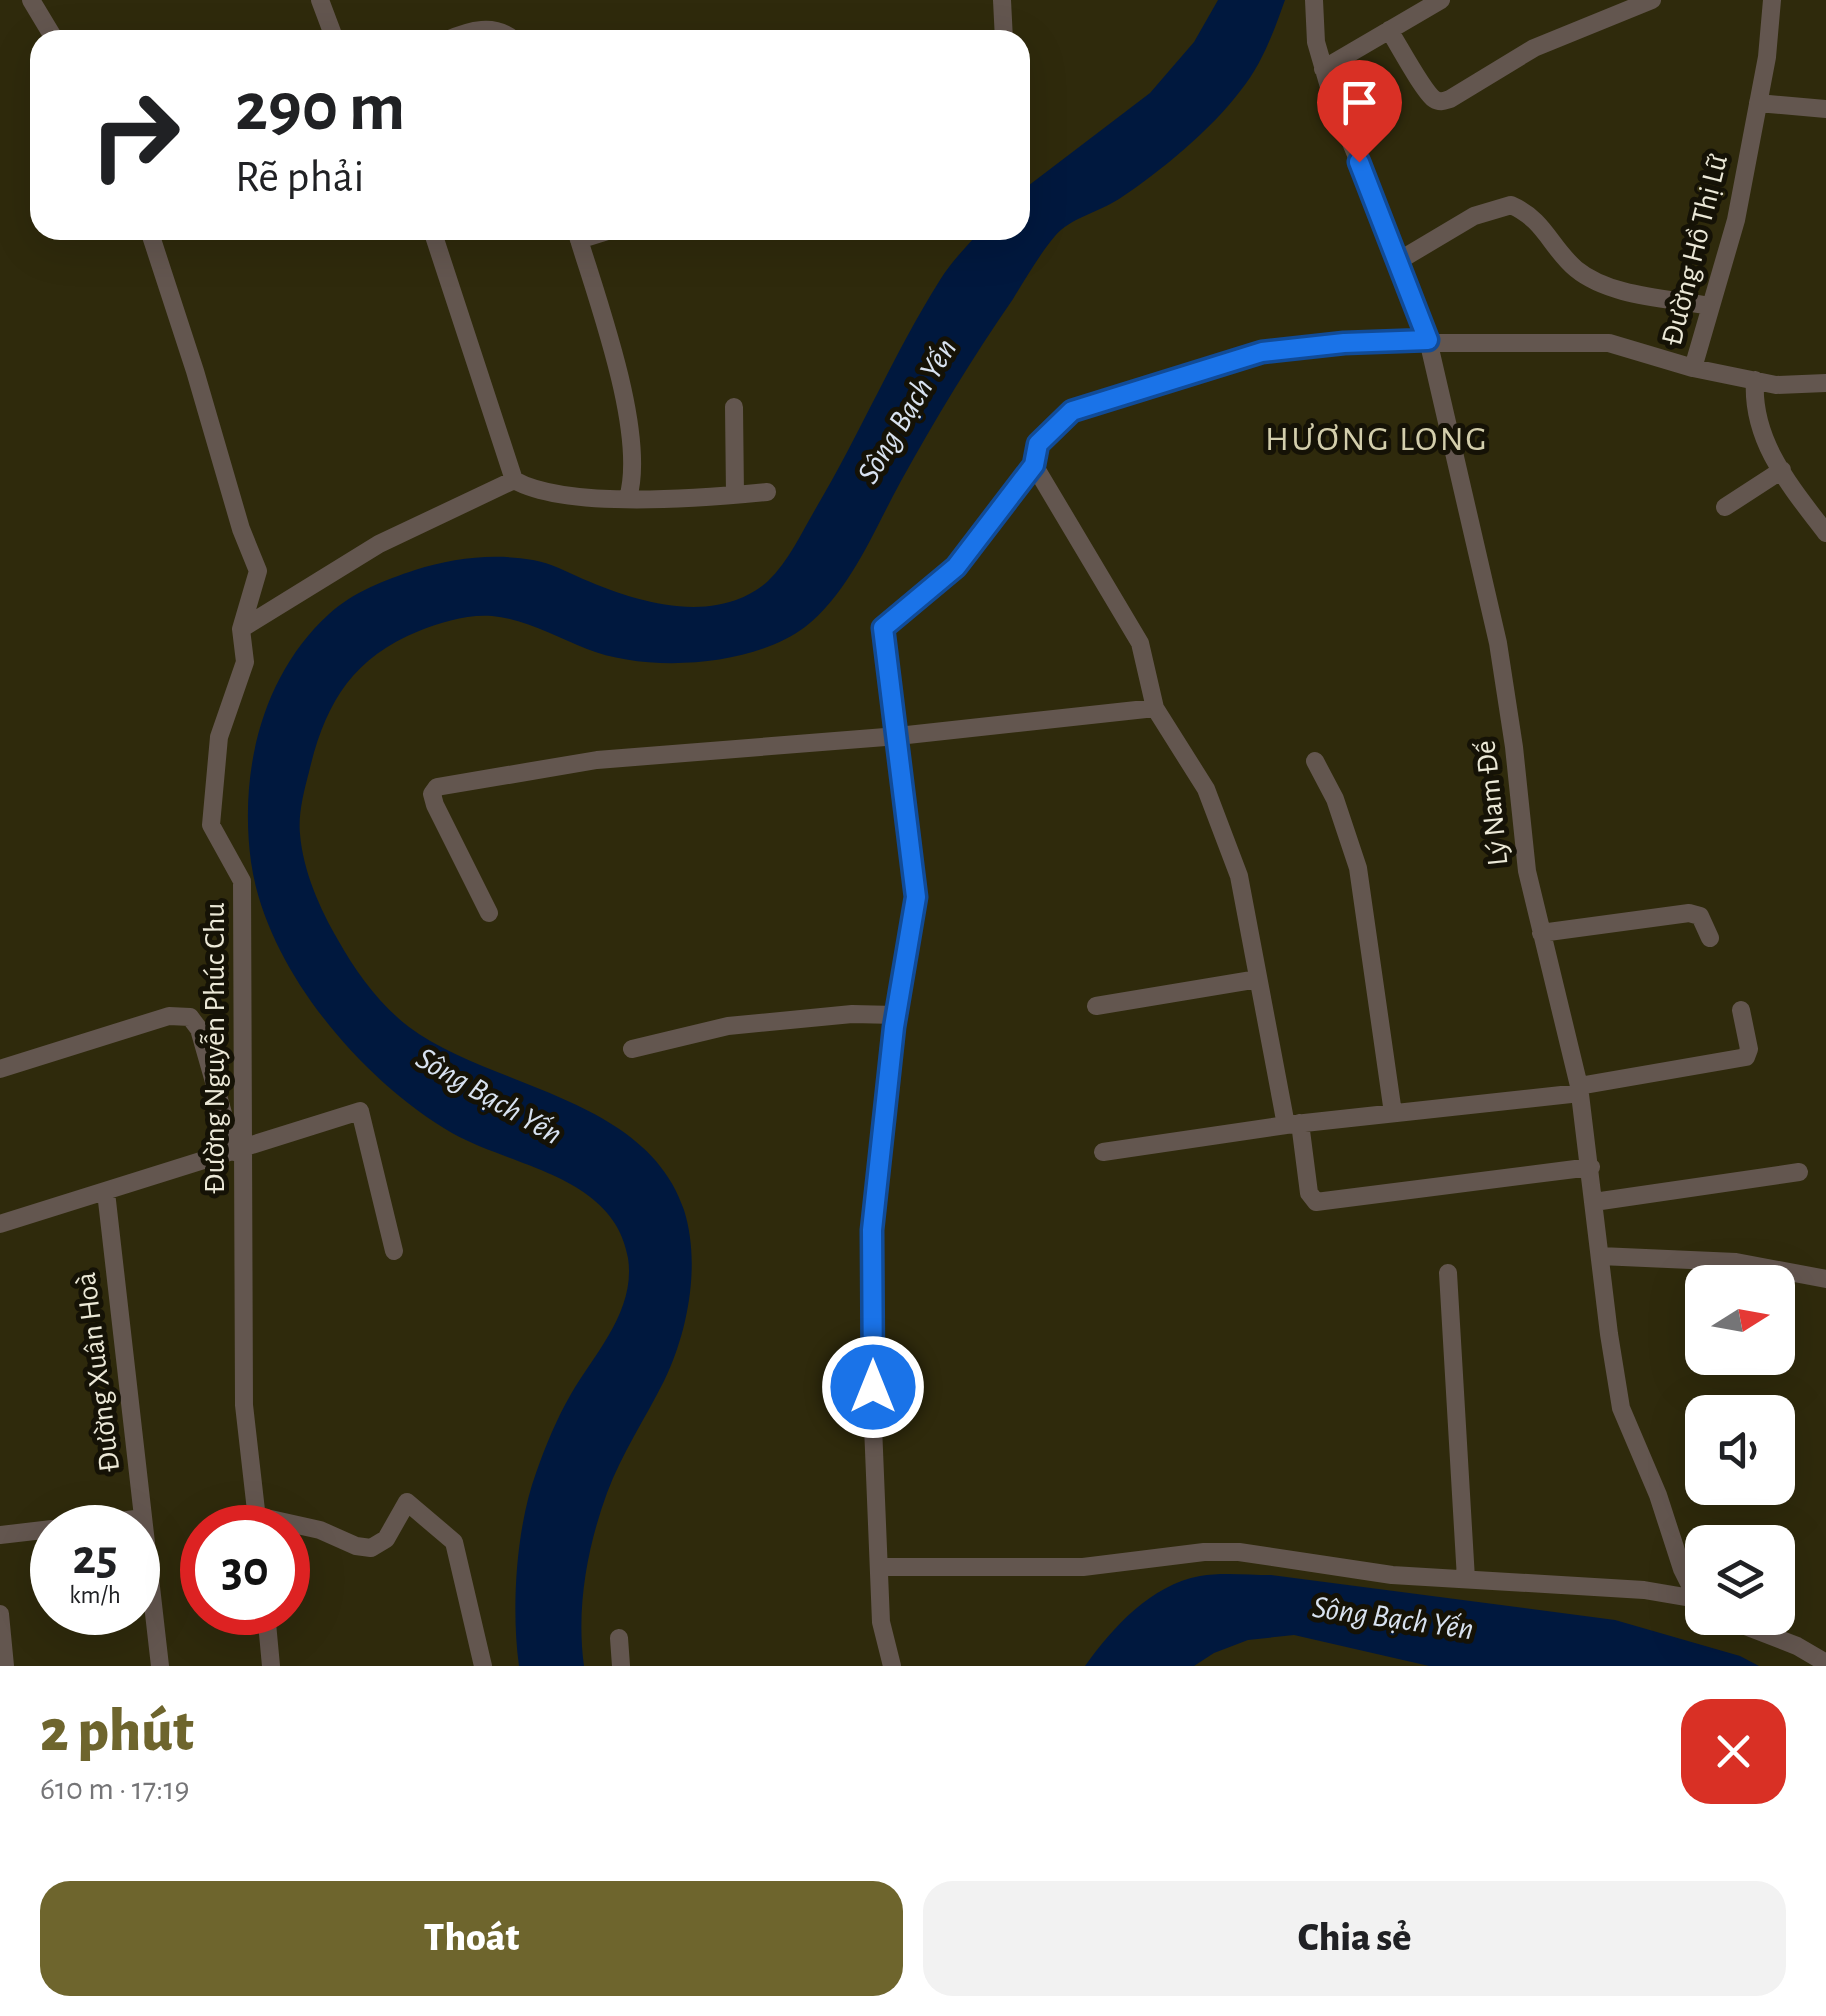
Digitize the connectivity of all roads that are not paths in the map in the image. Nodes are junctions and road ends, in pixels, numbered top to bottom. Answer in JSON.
{"nodes":[{"id":1,"x":31,"y":0,"type":"edge"},
{"id":2,"x":320,"y":0,"type":"edge"},
{"id":3,"x":1002,"y":0,"type":"edge"},
{"id":4,"x":1314,"y":0,"type":"edge"},
{"id":5,"x":1441,"y":0,"type":"edge"},
{"id":6,"x":1652,"y":0,"type":"edge"},
{"id":7,"x":1772,"y":0,"type":"edge"},
{"id":8,"x":49,"y":30,"type":"edge"},
{"id":9,"x":331,"y":30,"type":"edge"},
{"id":10,"x":1004,"y":30,"type":"edge"},
{"id":11,"x":1389,"y":30,"type":"junction"},
{"id":12,"x":1323,"y":69,"type":"junction"},
{"id":13,"x":1758,"y":103,"type":"junction"},
{"id":14,"x":1826,"y":109,"type":"edge"},
{"id":15,"x":152,"y":240,"type":"edge"},
{"id":16,"x":435,"y":240,"type":"edge"},
{"id":17,"x":579,"y":240,"type":"edge"},
{"id":18,"x":1400,"y":260,"type":"junction"},
{"id":19,"x":1710,"y":306,"type":"junction"},
{"id":20,"x":1428,"y":340,"type":"junction"},
{"id":21,"x":1693,"y":368,"type":"junction"},
{"id":22,"x":1755,"y":380,"type":"junction"},
{"id":23,"x":1826,"y":383,"type":"edge"},
{"id":24,"x":734,"y":407,"type":"dead end"},
{"id":25,"x":1034,"y":465,"type":"junction"},
{"id":26,"x":1782,"y":470,"type":"junction"},
{"id":27,"x":514,"y":480,"type":"junction"},
{"id":28,"x":767,"y":492,"type":"dead end"},
{"id":29,"x":735,"y":495,"type":"junction"},
{"id":30,"x":628,"y":498,"type":"junction"},
{"id":31,"x":1724,"y":507,"type":"dead end"},
{"id":32,"x":1826,"y":533,"type":"edge"},
{"id":33,"x":241,"y":629,"type":"junction"},
{"id":34,"x":1155,"y":708,"type":"junction"},
{"id":35,"x":898,"y":736,"type":"junction"},
{"id":36,"x":1315,"y":761,"type":"dead end"},
{"id":37,"x":489,"y":913,"type":"dead end"},
{"id":38,"x":1541,"y":932,"type":"junction"},
{"id":39,"x":1710,"y":938,"type":"dead end"},
{"id":40,"x":1258,"y":979,"type":"junction"},
{"id":41,"x":1096,"y":1006,"type":"dead end"},
{"id":42,"x":1741,"y":1010,"type":"dead end"},
{"id":43,"x":896,"y":1015,"type":"junction"},
{"id":44,"x":632,"y":1049,"type":"dead end"},
{"id":45,"x":0,"y":1069,"type":"edge"},
{"id":46,"x":1580,"y":1089,"type":"junction"},
{"id":47,"x":1393,"y":1113,"type":"junction"},
{"id":48,"x":1293,"y":1124,"type":"junction"},
{"id":49,"x":238,"y":1151,"type":"junction"},
{"id":50,"x":1103,"y":1152,"type":"dead end"},
{"id":51,"x":1591,"y":1166,"type":"junction"},
{"id":52,"x":1799,"y":1172,"type":"dead end"},
{"id":53,"x":106,"y":1192,"type":"junction"},
{"id":54,"x":1594,"y":1202,"type":"junction"},
{"id":55,"x":0,"y":1224,"type":"edge"},
{"id":56,"x":394,"y":1251,"type":"dead end"},
{"id":57,"x":1600,"y":1256,"type":"junction"},
{"id":58,"x":1448,"y":1273,"type":"dead end"},
{"id":59,"x":1826,"y":1279,"type":"edge"},
{"id":60,"x":142,"y":1505,"type":"edge"},
{"id":61,"x":256,"y":1505,"type":"edge"},
{"id":62,"x":310,"y":1529,"type":"edge"},
{"id":63,"x":30,"y":1532,"type":"edge"},
{"id":64,"x":0,"y":1535,"type":"edge"},
{"id":65,"x":880,"y":1567,"type":"junction"},
{"id":66,"x":1685,"y":1574,"type":"edge"},
{"id":67,"x":1466,"y":1579,"type":"junction"},
{"id":68,"x":1685,"y":1598,"type":"edge"},
{"id":69,"x":0,"y":1614,"type":"edge"},
{"id":70,"x":156,"y":1635,"type":"edge"},
{"id":71,"x":268,"y":1635,"type":"edge"},
{"id":72,"x":1769,"y":1635,"type":"edge"},
{"id":73,"x":620,"y":1638,"type":"dead end"},
{"id":74,"x":1826,"y":1663,"type":"edge"},
{"id":75,"x":6,"y":1666,"type":"edge"},
{"id":76,"x":160,"y":1666,"type":"edge"},
{"id":77,"x":271,"y":1666,"type":"edge"},
{"id":78,"x":484,"y":1666,"type":"edge"},
{"id":79,"x":622,"y":1666,"type":"edge"},
{"id":80,"x":892,"y":1666,"type":"edge"}],
"edges":[{"from":1,"to":8,"type":"street"},
{"from":2,"to":9,"type":"street"},
{"from":3,"to":10,"type":"street"},
{"from":4,"to":12,"type":"street","name":"Lý Nam Đế"},
{"from":5,"to":11,"type":"street"},
{"from":6,"to":11,"type":"street"},
{"from":7,"to":13,"type":"street","name":"Đường Hồ Thị Lữ"},
{"from":11,"to":12,"type":"street"},
{"from":12,"to":18,"type":"street","name":"Lý Nam Đế"},
{"from":13,"to":14,"type":"street"},
{"from":13,"to":19,"type":"street","name":"Đường Hồ Thị Lữ"},
{"from":15,"to":33,"type":"street","name":"Đường Nguyễn Phúc Chu"},
{"from":16,"to":27,"type":"street"},
{"from":17,"to":30,"type":"street"},
{"from":18,"to":19,"type":"street"},
{"from":18,"to":20,"type":"street","name":"Lý Nam Đế"},
{"from":19,"to":21,"type":"street","name":"Đường Hồ Thị Lữ"},
{"from":20,"to":21,"type":"street","name":"Đường Hồ Thị Lữ"},
{"from":20,"to":25,"type":"street","name":"Đường Hồ Thị Lữ"},
{"from":20,"to":38,"type":"street","name":"Lý Nam Đế"},
{"from":21,"to":22,"type":"street"},
{"from":22,"to":23,"type":"street"},
{"from":22,"to":26,"type":"street"},
{"from":24,"to":29,"type":"street"},
{"from":25,"to":34,"type":"street"},
{"from":25,"to":35,"type":"street","name":"Đường Hồ Thị Lữ"},
{"from":26,"to":31,"type":"street"},
{"from":26,"to":32,"type":"street"},
{"from":27,"to":30,"type":"street"},
{"from":27,"to":33,"type":"street"},
{"from":28,"to":29,"type":"street"},
{"from":29,"to":30,"type":"street"},
{"from":33,"to":49,"type":"street","name":"Đường Nguyễn Phúc Chu"},
{"from":34,"to":35,"type":"street"},
{"from":34,"to":40,"type":"street"},
{"from":35,"to":37,"type":"street"},
{"from":35,"to":43,"type":"street"},
{"from":36,"to":47,"type":"street"},
{"from":38,"to":39,"type":"street"},
{"from":38,"to":46,"type":"street","name":"Lý Nam Đế"},
{"from":40,"to":41,"type":"street"},
{"from":40,"to":48,"type":"street"},
{"from":42,"to":46,"type":"street"},
{"from":43,"to":44,"type":"street"},
{"from":43,"to":65,"type":"street"},
{"from":45,"to":49,"type":"street"},
{"from":46,"to":47,"type":"street"},
{"from":46,"to":51,"type":"street","name":"Lý Nam Đế"},
{"from":47,"to":48,"type":"street"},
{"from":48,"to":50,"type":"street"},
{"from":48,"to":51,"type":"street"},
{"from":49,"to":53,"type":"street"},
{"from":49,"to":56,"type":"street"},
{"from":49,"to":61,"type":"street","name":"Đường Nguyễn Phúc Chu"},
{"from":51,"to":54,"type":"street","name":"Lý Nam Đế"},
{"from":52,"to":54,"type":"street"},
{"from":53,"to":55,"type":"street"},
{"from":53,"to":60,"type":"street","name":"Đường Xuân Hoà"},
{"from":54,"to":57,"type":"street","name":"Lý Nam Đế"},
{"from":57,"to":59,"type":"street"},
{"from":57,"to":66,"type":"street","name":"Lý Nam Đế"},
{"from":58,"to":67,"type":"street"},
{"from":62,"to":78,"type":"street"},
{"from":63,"to":64,"type":"street"},
{"from":65,"to":67,"type":"street"},
{"from":65,"to":80,"type":"street"},
{"from":67,"to":68,"type":"street"},
{"from":69,"to":75,"type":"street"},
{"from":70,"to":76,"type":"street","name":"Đường Xuân Hoà"},
{"from":71,"to":77,"type":"street"},
{"from":72,"to":74,"type":"street"},
{"from":73,"to":79,"type":"street"}]}
